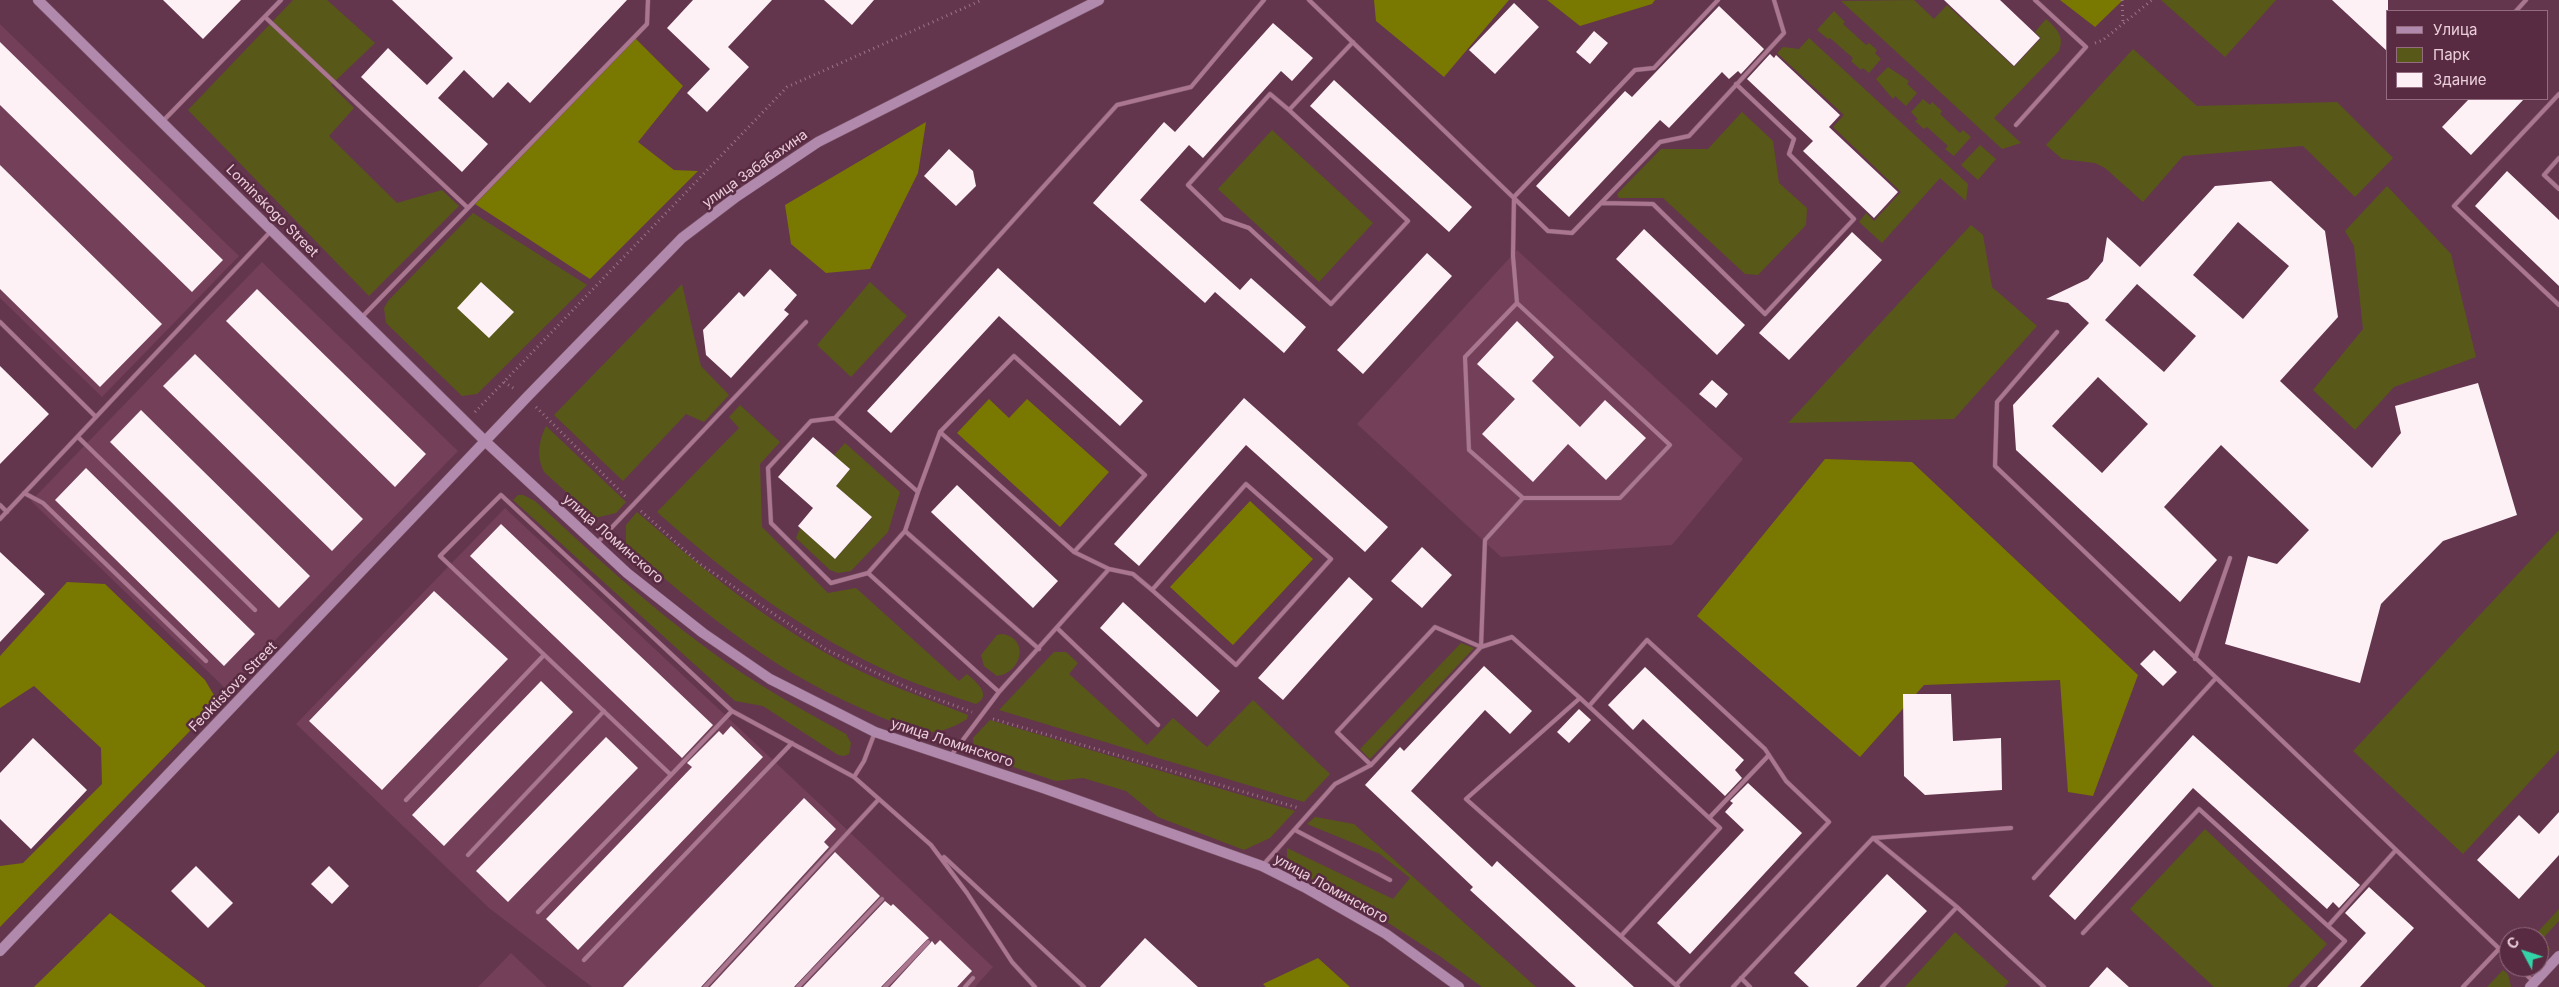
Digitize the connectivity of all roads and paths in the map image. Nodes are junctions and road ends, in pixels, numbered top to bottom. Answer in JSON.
{"nodes":[{"id":1,"x":38,"y":0,"type":"edge"},
{"id":2,"x":281,"y":0,"type":"edge"},
{"id":3,"x":648,"y":0,"type":"edge"},
{"id":4,"x":982,"y":0,"type":"edge"},
{"id":5,"x":1099,"y":0,"type":"edge"},
{"id":6,"x":1264,"y":0,"type":"edge"},
{"id":7,"x":1309,"y":0,"type":"edge"},
{"id":8,"x":1718,"y":0,"type":"edge"},
{"id":9,"x":1774,"y":0,"type":"edge"},
{"id":10,"x":2035,"y":0,"type":"edge"},
{"id":11,"x":2122,"y":0,"type":"edge"},
{"id":12,"x":2152,"y":0,"type":"edge"},
{"id":13,"x":2526,"y":0,"type":"edge"},
{"id":14,"x":2517,"y":10,"type":"edge"},
{"id":15,"x":265,"y":17,"type":"junction"},
{"id":16,"x":2123,"y":24,"type":"junction"},
{"id":17,"x":1353,"y":42,"type":"junction"},
{"id":18,"x":2086,"y":47,"type":"junction"},
{"id":19,"x":1736,"y":84,"type":"junction"},
{"id":20,"x":2559,"y":94,"type":"edge"},
{"id":21,"x":1289,"y":110,"type":"junction"},
{"id":22,"x":162,"y":122,"type":"junction"},
{"id":23,"x":2016,"y":125,"type":"dead end"},
{"id":24,"x":2559,"y":158,"type":"edge"},
{"id":25,"x":2559,"y":189,"type":"edge"},
{"id":26,"x":1514,"y":197,"type":"junction"},
{"id":27,"x":1602,"y":204,"type":"junction"},
{"id":28,"x":468,"y":208,"type":"junction"},
{"id":29,"x":272,"y":230,"type":"junction"},
{"id":30,"x":1517,"y":303,"type":"junction"},
{"id":31,"x":2559,"y":305,"type":"edge"},
{"id":32,"x":361,"y":318,"type":"junction"},
{"id":33,"x":0,"y":322,"type":"edge"},
{"id":34,"x":806,"y":322,"type":"dead end"},
{"id":35,"x":2058,"y":332,"type":"dead end"},
{"id":36,"x":504,"y":382,"type":"junction"},
{"id":37,"x":527,"y":397,"type":"junction"},
{"id":38,"x":96,"y":417,"type":"junction"},
{"id":39,"x":835,"y":418,"type":"junction"},
{"id":40,"x":466,"y":422,"type":"junction"},
{"id":41,"x":940,"y":432,"type":"junction"},
{"id":42,"x":78,"y":436,"type":"junction"},
{"id":43,"x":486,"y":442,"type":"junction"},
{"id":44,"x":918,"y":492,"type":"junction"},
{"id":45,"x":24,"y":493,"type":"junction"},
{"id":46,"x":1523,"y":498,"type":"junction"},
{"id":47,"x":633,"y":504,"type":"junction"},
{"id":48,"x":0,"y":505,"type":"edge"},
{"id":49,"x":7,"y":512,"type":"junction"},
{"id":50,"x":0,"y":519,"type":"edge"},
{"id":51,"x":905,"y":531,"type":"junction"},
{"id":52,"x":596,"y":544,"type":"junction"},
{"id":53,"x":1074,"y":552,"type":"junction"},
{"id":54,"x":2230,"y":558,"type":"dead end"},
{"id":55,"x":1109,"y":569,"type":"junction"},
{"id":56,"x":868,"y":573,"type":"junction"},
{"id":57,"x":1152,"y":590,"type":"junction"},
{"id":58,"x":255,"y":610,"type":"dead end"},
{"id":59,"x":1057,"y":628,"type":"junction"},
{"id":60,"x":1481,"y":647,"type":"junction"},
{"id":61,"x":1039,"y":649,"type":"junction"},
{"id":62,"x":544,"y":655,"type":"junction"},
{"id":63,"x":2195,"y":659,"type":"junction"},
{"id":64,"x":206,"y":661,"type":"dead end"},
{"id":65,"x":2216,"y":678,"type":"junction"},
{"id":66,"x":1000,"y":692,"type":"junction"},
{"id":67,"x":1580,"y":698,"type":"junction"},
{"id":68,"x":1588,"y":706,"type":"junction"},
{"id":69,"x":604,"y":711,"type":"junction"},
{"id":70,"x":732,"y":711,"type":"junction"},
{"id":71,"x":982,"y":716,"type":"junction"},
{"id":72,"x":1158,"y":725,"type":"dead end"},
{"id":73,"x":876,"y":732,"type":"junction"},
{"id":74,"x":792,"y":743,"type":"junction"},
{"id":75,"x":1769,"y":755,"type":"junction"},
{"id":76,"x":950,"y":757,"type":"junction"},
{"id":77,"x":1371,"y":765,"type":"junction"},
{"id":78,"x":671,"y":774,"type":"junction"},
{"id":79,"x":854,"y":777,"type":"junction"},
{"id":80,"x":879,"y":799,"type":"junction"},
{"id":81,"x":406,"y":800,"type":"dead end"},
{"id":82,"x":1310,"y":812,"type":"junction"},
{"id":83,"x":1710,"y":817,"type":"junction"},
{"id":84,"x":2011,"y":828,"type":"dead end"},
{"id":85,"x":1294,"y":830,"type":"junction"},
{"id":86,"x":1873,"y":838,"type":"junction"},
{"id":87,"x":931,"y":845,"type":"junction"},
{"id":88,"x":2396,"y":850,"type":"junction"},
{"id":89,"x":468,"y":855,"type":"dead end"},
{"id":90,"x":1262,"y":866,"type":"junction"},
{"id":91,"x":2034,"y":878,"type":"dead end"},
{"id":92,"x":1390,"y":880,"type":"dead end"},
{"id":93,"x":882,"y":899,"type":"dead end"},
{"id":94,"x":1957,"y":907,"type":"junction"},
{"id":95,"x":538,"y":912,"type":"dead end"},
{"id":96,"x":2328,"y":926,"type":"junction"},
{"id":97,"x":2084,"y":933,"type":"dead end"},
{"id":98,"x":1621,"y":936,"type":"junction"},
{"id":99,"x":928,"y":942,"type":"dead end"},
{"id":100,"x":2499,"y":949,"type":"joint"},
{"id":101,"x":0,"y":951,"type":"edge"},
{"id":102,"x":2559,"y":956,"type":"edge"},
{"id":103,"x":584,"y":960,"type":"dead end"},
{"id":104,"x":973,"y":978,"type":"dead end"},
{"id":105,"x":1741,"y":978,"type":"junction"},
{"id":106,"x":2532,"y":985,"type":"edge"},
{"id":107,"x":1677,"y":986,"type":"edge"},
{"id":108,"x":705,"y":987,"type":"edge"},
{"id":109,"x":798,"y":987,"type":"edge"},
{"id":110,"x":885,"y":987,"type":"edge"},
{"id":111,"x":965,"y":987,"type":"edge"},
{"id":112,"x":1036,"y":987,"type":"edge"},
{"id":113,"x":1084,"y":987,"type":"edge"},
{"id":114,"x":1458,"y":987,"type":"edge"},
{"id":115,"x":1733,"y":987,"type":"edge"},
{"id":116,"x":1750,"y":987,"type":"edge"},
{"id":117,"x":1882,"y":987,"type":"edge"},
{"id":118,"x":2044,"y":987,"type":"edge"},
{"id":119,"x":2302,"y":987,"type":"edge"},
{"id":120,"x":2464,"y":987,"type":"edge"}],
"edges":[{"from":1,"to":22,"type":"street","name":"Lominskogo Street"},
{"from":2,"to":15,"type":"lane"},
{"from":3,"to":28,"type":"lane"},
{"from":4,"to":36,"type":"path"},
{"from":5,"to":37,"type":"street","name":"улица Забабахина"},
{"from":6,"to":39,"type":"lane"},
{"from":7,"to":17,"type":"lane"},
{"from":8,"to":26,"type":"lane"},
{"from":9,"to":19,"type":"lane"},
{"from":10,"to":18,"type":"lane"},
{"from":11,"to":16,"type":"path"},
{"from":12,"to":16,"type":"path"},
{"from":13,"to":14,"type":"lane"},
{"from":15,"to":22,"type":"lane"},
{"from":15,"to":28,"type":"lane"},
{"from":16,"to":18,"type":"path"},
{"from":17,"to":21,"type":"lane"},
{"from":17,"to":26,"type":"lane"},
{"from":18,"to":23,"type":"lane"},
{"from":19,"to":27,"type":"lane"},
{"from":19,"to":27,"type":"lane"},
{"from":20,"to":31,"type":"lane"},
{"from":21,"to":21,"type":"lane"},
{"from":22,"to":29,"type":"street","name":"Lominskogo Street"},
{"from":24,"to":25,"type":"lane"},
{"from":26,"to":27,"type":"lane"},
{"from":26,"to":30,"type":"lane"},
{"from":28,"to":32,"type":"lane"},
{"from":29,"to":32,"type":"street","name":"Lominskogo Street"},
{"from":29,"to":38,"type":"lane"},
{"from":30,"to":46,"type":"lane"},
{"from":30,"to":46,"type":"lane"},
{"from":32,"to":40,"type":"street","name":"Lominskogo Street"},
{"from":33,"to":38,"type":"lane"},
{"from":34,"to":47,"type":"lane"},
{"from":35,"to":63,"type":"lane"},
{"from":36,"to":37,"type":"path"},
{"from":36,"to":40,"type":"path"},
{"from":37,"to":43,"type":"street","name":"улица Забабахина"},
{"from":37,"to":47,"type":"path"},
{"from":38,"to":42,"type":"lane"},
{"from":39,"to":44,"type":"lane"},
{"from":39,"to":56,"type":"lane"},
{"from":40,"to":43,"type":"street","name":"Lominskogo Street"},
{"from":41,"to":44,"type":"lane"},
{"from":41,"to":53,"type":"lane"},
{"from":41,"to":53,"type":"lane"},
{"from":42,"to":45,"type":"lane"},
{"from":42,"to":58,"type":"lane"},
{"from":43,"to":52,"type":"street","name":"улица Ломинского"},
{"from":43,"to":101,"type":"street","name":"Feoktistova Street"},
{"from":44,"to":51,"type":"lane"},
{"from":45,"to":49,"type":"lane"},
{"from":45,"to":64,"type":"lane"},
{"from":46,"to":60,"type":"lane"},
{"from":47,"to":52,"type":"lane"},
{"from":47,"to":71,"type":"path"},
{"from":48,"to":49,"type":"lane"},
{"from":49,"to":50,"type":"lane"},
{"from":51,"to":56,"type":"lane"},
{"from":51,"to":61,"type":"lane"},
{"from":52,"to":73,"type":"street","name":"улица Ломинского"},
{"from":53,"to":55,"type":"lane"},
{"from":54,"to":63,"type":"lane"},
{"from":55,"to":57,"type":"lane"},
{"from":55,"to":59,"type":"lane"},
{"from":56,"to":66,"type":"lane"},
{"from":57,"to":57,"type":"lane"},
{"from":59,"to":61,"type":"lane"},
{"from":59,"to":72,"type":"lane"},
{"from":60,"to":67,"type":"lane"},
{"from":60,"to":77,"type":"lane"},
{"from":60,"to":77,"type":"lane"},
{"from":61,"to":66,"type":"lane"},
{"from":62,"to":69,"type":"lane"},
{"from":62,"to":70,"type":"lane"},
{"from":62,"to":81,"type":"lane"},
{"from":63,"to":65,"type":"lane"},
{"from":65,"to":88,"type":"lane"},
{"from":65,"to":91,"type":"lane"},
{"from":66,"to":71,"type":"lane"},
{"from":67,"to":68,"type":"lane"},
{"from":67,"to":98,"type":"lane"},
{"from":68,"to":75,"type":"lane"},
{"from":68,"to":83,"type":"lane"},
{"from":69,"to":78,"type":"lane"},
{"from":69,"to":89,"type":"lane"},
{"from":70,"to":74,"type":"lane"},
{"from":70,"to":78,"type":"lane"},
{"from":71,"to":76,"type":"lane"},
{"from":71,"to":82,"type":"path"},
{"from":73,"to":76,"type":"street","name":"улица Ломинского"},
{"from":73,"to":79,"type":"lane"},
{"from":74,"to":79,"type":"lane"},
{"from":74,"to":103,"type":"lane"},
{"from":75,"to":83,"type":"lane"},
{"from":75,"to":107,"type":"lane"},
{"from":76,"to":90,"type":"street","name":"улица Ломинского"},
{"from":77,"to":82,"type":"lane"},
{"from":78,"to":95,"type":"lane"},
{"from":79,"to":80,"type":"lane"},
{"from":80,"to":87,"type":"lane"},
{"from":80,"to":108,"type":"lane"},
{"from":82,"to":85,"type":"lane"},
{"from":83,"to":98,"type":"lane"},
{"from":84,"to":86,"type":"lane"},
{"from":85,"to":90,"type":"lane"},
{"from":85,"to":92,"type":"lane"},
{"from":86,"to":94,"type":"lane"},
{"from":86,"to":105,"type":"lane"},
{"from":87,"to":112,"type":"lane"},
{"from":87,"to":113,"type":"lane"},
{"from":88,"to":96,"type":"lane"},
{"from":88,"to":100,"type":"lane"},
{"from":90,"to":114,"type":"street","name":"улица Ломинского"},
{"from":93,"to":109,"type":"lane"},
{"from":94,"to":117,"type":"lane"},
{"from":94,"to":118,"type":"lane"},
{"from":96,"to":97,"type":"lane"},
{"from":96,"to":119,"type":"lane"},
{"from":98,"to":107,"type":"lane"},
{"from":99,"to":110,"type":"lane"},
{"from":100,"to":120,"type":"lane"},
{"from":102,"to":106,"type":"street"},
{"from":104,"to":111,"type":"lane"},
{"from":105,"to":115,"type":"lane"},
{"from":105,"to":116,"type":"lane"}]}
